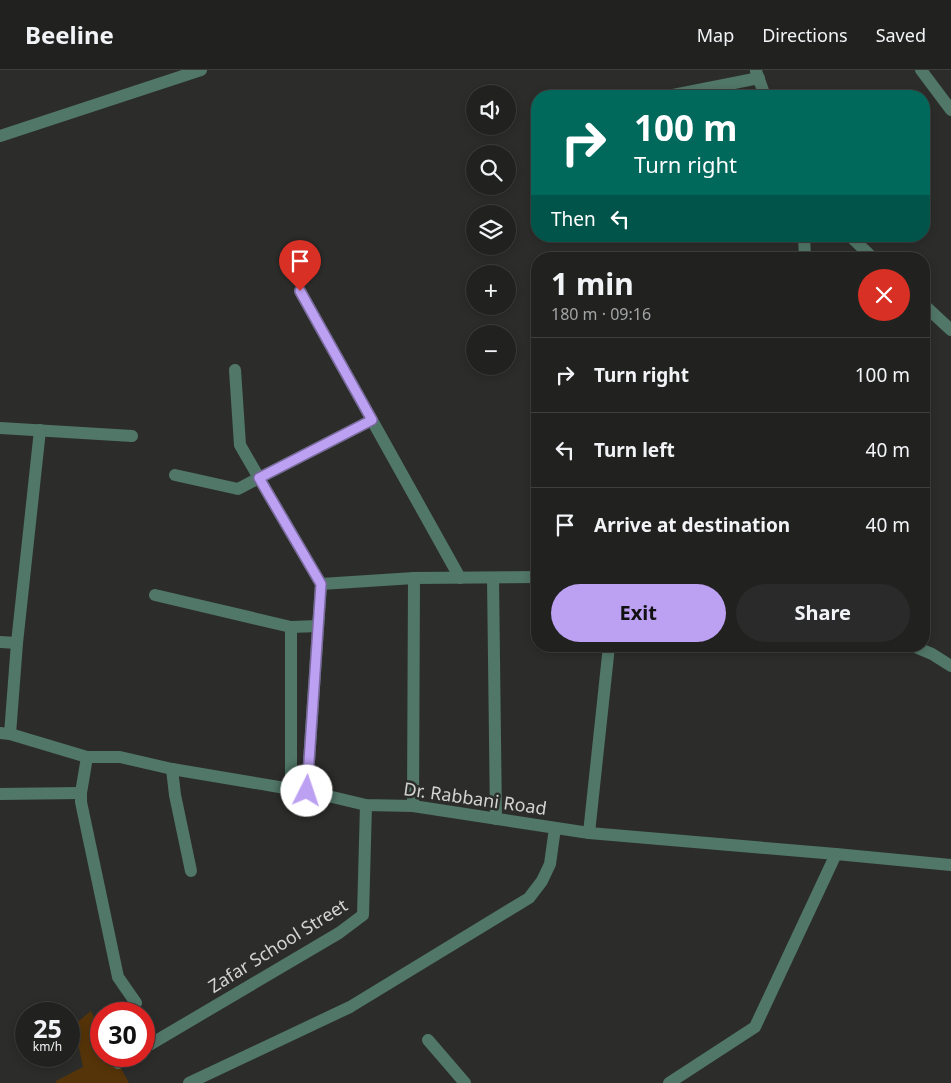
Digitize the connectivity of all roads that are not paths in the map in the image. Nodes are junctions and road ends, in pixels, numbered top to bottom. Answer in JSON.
{"nodes":[{"id":1,"x":201,"y":70,"type":"edge"},
{"id":2,"x":921,"y":70,"type":"edge"},
{"id":3,"x":757,"y":74,"type":"edge"},
{"id":4,"x":692,"y":90,"type":"edge"},
{"id":5,"x":763,"y":90,"type":"edge"},
{"id":6,"x":951,"y":110,"type":"edge"},
{"id":7,"x":0,"y":136,"type":"edge"},
{"id":8,"x":856,"y":242,"type":"edge"},
{"id":9,"x":867,"y":252,"type":"edge"},
{"id":10,"x":300,"y":291,"type":"dead end"},
{"id":11,"x":930,"y":311,"type":"edge"},
{"id":12,"x":951,"y":330,"type":"edge"},
{"id":13,"x":235,"y":370,"type":"dead end"},
{"id":14,"x":372,"y":420,"type":"junction"},
{"id":15,"x":0,"y":428,"type":"edge"},
{"id":16,"x":40,"y":430,"type":"junction"},
{"id":17,"x":132,"y":436,"type":"dead end"},
{"id":18,"x":174,"y":475,"type":"dead end"},
{"id":19,"x":259,"y":478,"type":"junction"},
{"id":20,"x":531,"y":577,"type":"edge"},
{"id":21,"x":414,"y":578,"type":"junction"},
{"id":22,"x":460,"y":578,"type":"junction"},
{"id":23,"x":493,"y":578,"type":"junction"},
{"id":24,"x":321,"y":584,"type":"junction"},
{"id":25,"x":155,"y":595,"type":"dead end"},
{"id":26,"x":318,"y":626,"type":"junction"},
{"id":27,"x":291,"y":627,"type":"junction"},
{"id":28,"x":0,"y":642,"type":"edge"},
{"id":29,"x":17,"y":643,"type":"junction"},
{"id":30,"x":608,"y":652,"type":"edge"},
{"id":31,"x":927,"y":652,"type":"edge"},
{"id":32,"x":951,"y":666,"type":"edge"},
{"id":33,"x":5,"y":734,"type":"edge"},
{"id":34,"x":87,"y":757,"type":"junction"},
{"id":35,"x":172,"y":769,"type":"junction"},
{"id":36,"x":291,"y":789,"type":"junction"},
{"id":37,"x":307,"y":791,"type":"junction"},
{"id":38,"x":81,"y":792,"type":"junction"},
{"id":39,"x":0,"y":794,"type":"edge"},
{"id":40,"x":366,"y":805,"type":"junction"},
{"id":41,"x":413,"y":806,"type":"junction"},
{"id":42,"x":496,"y":819,"type":"junction"},
{"id":43,"x":555,"y":828,"type":"junction"},
{"id":44,"x":589,"y":833,"type":"junction"},
{"id":45,"x":836,"y":854,"type":"junction"},
{"id":46,"x":951,"y":865,"type":"edge"},
{"id":47,"x":191,"y":871,"type":"dead end"},
{"id":48,"x":135,"y":1002,"type":"edge"},
{"id":49,"x":428,"y":1040,"type":"dead end"},
{"id":50,"x":155,"y":1042,"type":"edge"},
{"id":51,"x":189,"y":1083,"type":"edge"},
{"id":52,"x":465,"y":1083,"type":"edge"},
{"id":53,"x":670,"y":1083,"type":"edge"}],
"edges":[{"from":1,"to":7,"type":"street"},
{"from":2,"to":6,"type":"street"},
{"from":3,"to":4,"type":"street"},
{"from":3,"to":5,"type":"street"},
{"from":8,"to":9,"type":"street"},
{"from":10,"to":14,"type":"street"},
{"from":11,"to":12,"type":"street"},
{"from":13,"to":19,"type":"street"},
{"from":14,"to":19,"type":"street"},
{"from":14,"to":22,"type":"street"},
{"from":15,"to":16,"type":"street"},
{"from":16,"to":17,"type":"street"},
{"from":16,"to":29,"type":"street"},
{"from":18,"to":19,"type":"street"},
{"from":19,"to":24,"type":"street"},
{"from":20,"to":23,"type":"street"},
{"from":21,"to":22,"type":"street"},
{"from":21,"to":24,"type":"street"},
{"from":21,"to":41,"type":"street"},
{"from":22,"to":23,"type":"street"},
{"from":23,"to":42,"type":"street"},
{"from":24,"to":26,"type":"street"},
{"from":25,"to":27,"type":"street"},
{"from":26,"to":27,"type":"street"},
{"from":26,"to":37,"type":"street"},
{"from":27,"to":36,"type":"street"},
{"from":28,"to":29,"type":"street"},
{"from":29,"to":33,"type":"street"},
{"from":30,"to":44,"type":"street"},
{"from":31,"to":32,"type":"street"},
{"from":33,"to":34,"type":"street","name":"Dr. Rabbani Road"},
{"from":34,"to":35,"type":"street","name":"Dr. Rabbani Road"},
{"from":34,"to":38,"type":"street"},
{"from":35,"to":36,"type":"street","name":"Dr. Rabbani Road"},
{"from":35,"to":47,"type":"street"},
{"from":36,"to":37,"type":"street","name":"Dr. Rabbani Road"},
{"from":37,"to":40,"type":"street","name":"Dr. Rabbani Road"},
{"from":38,"to":39,"type":"street"},
{"from":38,"to":48,"type":"street"},
{"from":40,"to":41,"type":"street","name":"Dr. Rabbani Road"},
{"from":40,"to":50,"type":"street","name":"Zafar School Street"},
{"from":41,"to":42,"type":"street","name":"Dr. Rabbani Road"},
{"from":42,"to":43,"type":"street","name":"Dr. Rabbani Road"},
{"from":43,"to":44,"type":"street","name":"Dr. Rabbani Road"},
{"from":43,"to":51,"type":"street"},
{"from":44,"to":45,"type":"street","name":"Dr. Rabbani Road"},
{"from":45,"to":46,"type":"street","name":"Dr. Rabbani Road"},
{"from":45,"to":53,"type":"street"},
{"from":49,"to":52,"type":"street"}]}
